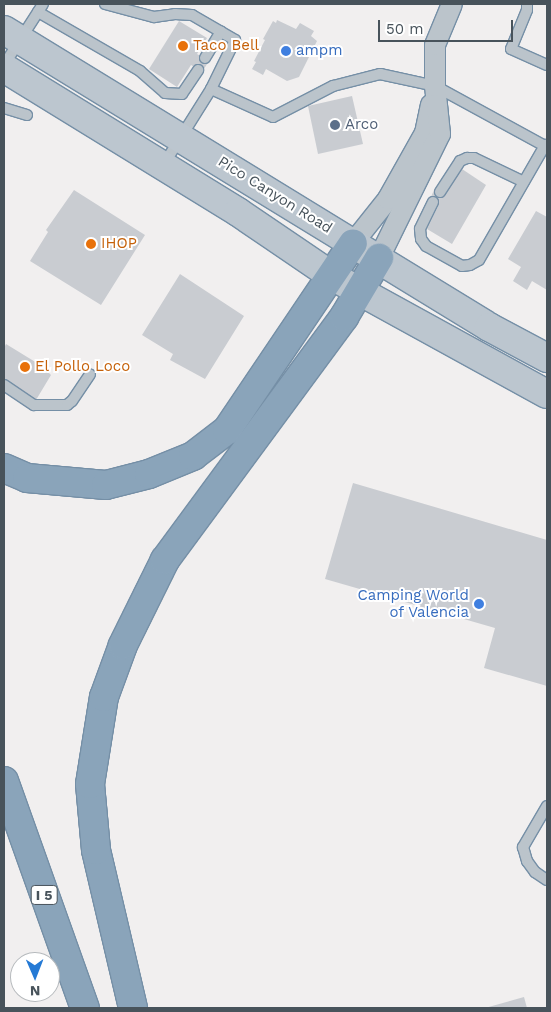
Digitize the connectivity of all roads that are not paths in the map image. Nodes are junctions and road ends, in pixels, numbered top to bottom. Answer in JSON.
{"nodes":[{"id":1,"x":105,"y":4,"type":"edge"},
{"id":2,"x":452,"y":4,"type":"edge"},
{"id":3,"x":528,"y":4,"type":"edge"},
{"id":4,"x":40,"y":8,"type":"edge"},
{"id":5,"x":221,"y":31,"type":"junction"},
{"id":6,"x":12,"y":35,"type":"edge"},
{"id":7,"x":205,"y":58,"type":"dead end"},
{"id":8,"x":547,"y":65,"type":"edge"},
{"id":9,"x":4,"y":66,"type":"edge"},
{"id":10,"x":198,"y":70,"type":"dead end"},
{"id":11,"x":435,"y":86,"type":"junction"},
{"id":12,"x":211,"y":89,"type":"junction"},
{"id":13,"x":4,"y":108,"type":"edge"},
{"id":14,"x":27,"y":115,"type":"dead end"},
{"id":15,"x":181,"y":136,"type":"junction"},
{"id":16,"x":546,"y":146,"type":"edge"},
{"id":17,"x":163,"y":166,"type":"junction"},
{"id":18,"x":524,"y":182,"type":"junction"},
{"id":19,"x":440,"y":192,"type":"dead end"},
{"id":20,"x":433,"y":202,"type":"dead end"},
{"id":21,"x":353,"y":243,"type":"junction"},
{"id":22,"x":378,"y":258,"type":"junction"},
{"id":23,"x":332,"y":276,"type":"junction"},
{"id":24,"x":360,"y":292,"type":"junction"},
{"id":25,"x":547,"y":358,"type":"edge"},
{"id":26,"x":90,"y":374,"type":"dead end"},
{"id":27,"x":4,"y":385,"type":"edge"},
{"id":28,"x":547,"y":394,"type":"edge"},
{"id":29,"x":4,"y":468,"type":"edge"},
{"id":30,"x":4,"y":781,"type":"edge"},
{"id":31,"x":547,"y":806,"type":"edge"},
{"id":32,"x":547,"y":880,"type":"edge"},
{"id":33,"x":85,"y":1008,"type":"edge"},
{"id":34,"x":133,"y":1008,"type":"edge"}],
"edges":[{"from":1,"to":5,"type":"lane"},
{"from":2,"to":11,"type":"street"},
{"from":3,"to":8,"type":"lane"},
{"from":4,"to":6,"type":"lane"},
{"from":4,"to":10,"type":"lane"},
{"from":5,"to":7,"type":"lane"},
{"from":5,"to":12,"type":"lane"},
{"from":6,"to":9,"type":"lane"},
{"from":6,"to":15,"type":"main road","name":"Pico Canyon Road"},
{"from":9,"to":17,"type":"main road"},
{"from":11,"to":12,"type":"lane"},
{"from":11,"to":16,"type":"lane"},
{"from":11,"to":21,"type":"street"},
{"from":11,"to":22,"type":"street"},
{"from":12,"to":15,"type":"lane"},
{"from":13,"to":14,"type":"lane"},
{"from":15,"to":17,"type":"lane"},
{"from":15,"to":21,"type":"main road","name":"Pico Canyon Road"},
{"from":16,"to":18,"type":"lane"},
{"from":17,"to":23,"type":"main road"},
{"from":18,"to":19,"type":"lane"},
{"from":18,"to":20,"type":"lane"},
{"from":21,"to":22,"type":"main road","name":"Pico Canyon Road"},
{"from":21,"to":23,"type":"highway"},
{"from":22,"to":24,"type":"highway"},
{"from":22,"to":25,"type":"main road","name":"Pico Canyon Road"},
{"from":23,"to":24,"type":"main road"},
{"from":23,"to":29,"type":"highway"},
{"from":24,"to":28,"type":"main road"},
{"from":24,"to":34,"type":"highway"},
{"from":26,"to":27,"type":"lane"},
{"from":30,"to":33,"type":"highway","number":"I 5"},
{"from":31,"to":32,"type":"lane"}]}
